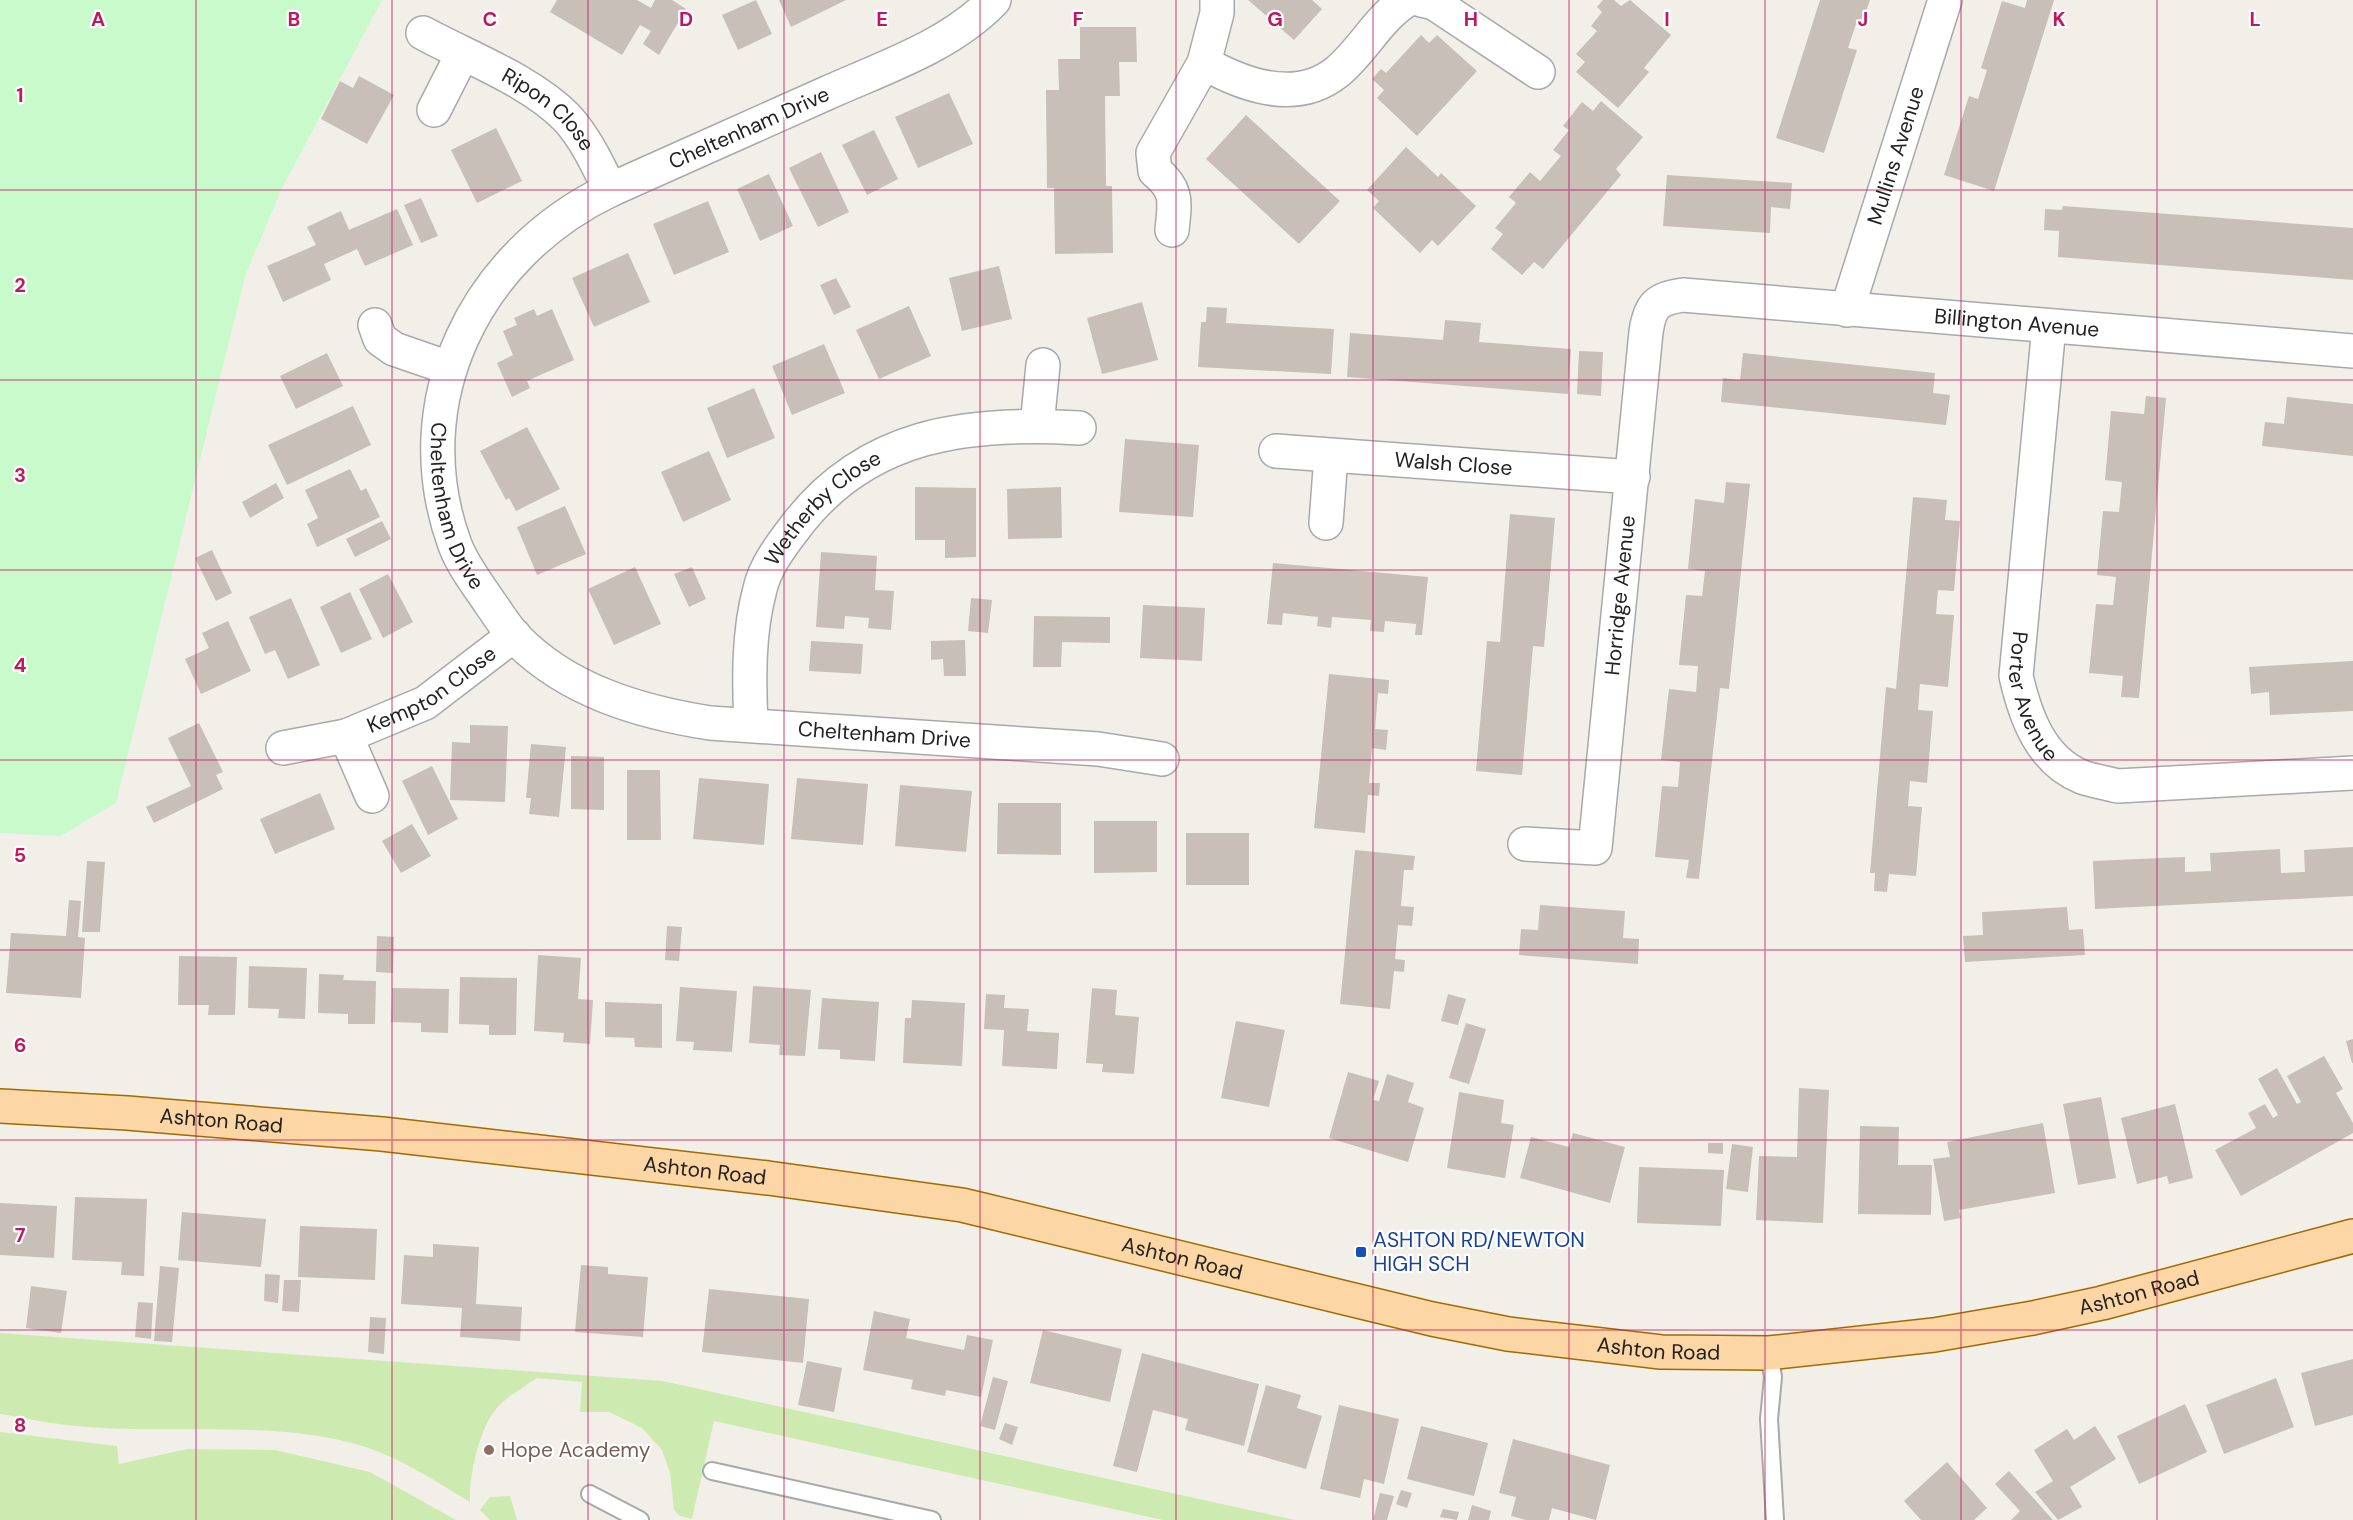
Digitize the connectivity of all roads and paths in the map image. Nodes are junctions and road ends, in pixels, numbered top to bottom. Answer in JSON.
{"nodes":[{"id":1,"x":994,"y":0,"type":"edge"},
{"id":2,"x":1217,"y":0,"type":"edge"},
{"id":3,"x":1407,"y":0,"type":"edge"},
{"id":4,"x":1421,"y":0,"type":"edge"},
{"id":5,"x":1945,"y":0,"type":"edge"},
{"id":6,"x":423,"y":33,"type":"dead end"},
{"id":7,"x":462,"y":54,"type":"junction"},
{"id":8,"x":1204,"y":63,"type":"junction"},
{"id":9,"x":1538,"y":72,"type":"dead end"},
{"id":10,"x":434,"y":110,"type":"dead end"},
{"id":11,"x":610,"y":190,"type":"junction"},
{"id":12,"x":1172,"y":230,"type":"dead end"},
{"id":13,"x":1683,"y":295,"type":"joint"},
{"id":14,"x":1847,"y":310,"type":"junction"},
{"id":15,"x":375,"y":326,"type":"dead end"},
{"id":16,"x":2049,"y":326,"type":"junction"},
{"id":17,"x":2353,"y":351,"type":"edge"},
{"id":18,"x":1042,"y":366,"type":"dead end"},
{"id":19,"x":449,"y":368,"type":"junction"},
{"id":20,"x":1037,"y":426,"type":"junction"},
{"id":21,"x":1079,"y":428,"type":"dead end"},
{"id":22,"x":1276,"y":452,"type":"dead end"},
{"id":23,"x":1331,"y":456,"type":"junction"},
{"id":24,"x":1633,"y":477,"type":"junction"},
{"id":25,"x":1326,"y":523,"type":"dead end"},
{"id":26,"x":514,"y":635,"type":"junction"},
{"id":27,"x":752,"y":725,"type":"junction"},
{"id":28,"x":346,"y":736,"type":"junction"},
{"id":29,"x":283,"y":748,"type":"dead end"},
{"id":30,"x":1162,"y":759,"type":"dead end"},
{"id":31,"x":2353,"y":773,"type":"edge"},
{"id":32,"x":372,"y":796,"type":"dead end"},
{"id":33,"x":1526,"y":844,"type":"dead end"},
{"id":34,"x":0,"y":1106,"type":"edge"},
{"id":35,"x":2353,"y":1236,"type":"edge"},
{"id":36,"x":1769,"y":1353,"type":"junction"},
{"id":37,"x":712,"y":1471,"type":"dead end"},
{"id":38,"x":590,"y":1494,"type":"dead end"},
{"id":39,"x":640,"y":1520,"type":"edge"},
{"id":40,"x":932,"y":1520,"type":"edge"},
{"id":41,"x":1775,"y":1520,"type":"edge"}],
"edges":[{"from":1,"to":11,"type":"street","name":"Cheltenham Drive"},
{"from":2,"to":8,"type":"street"},
{"from":3,"to":8,"type":"street"},
{"from":4,"to":9,"type":"street"},
{"from":5,"to":14,"type":"street","name":"Mullins Avenue"},
{"from":6,"to":7,"type":"street","name":"Ripon Close"},
{"from":7,"to":10,"type":"street"},
{"from":7,"to":11,"type":"street","name":"Ripon Close"},
{"from":8,"to":12,"type":"street"},
{"from":11,"to":19,"type":"street","name":"Cheltenham Drive"},
{"from":13,"to":14,"type":"street","name":"Billington Avenue"},
{"from":13,"to":24,"type":"street","name":"Horridge Avenue"},
{"from":14,"to":16,"type":"street","name":"Billington Avenue"},
{"from":15,"to":19,"type":"street"},
{"from":16,"to":17,"type":"street","name":"Billington Avenue"},
{"from":16,"to":31,"type":"street","name":"Porter Avenue"},
{"from":18,"to":20,"type":"street"},
{"from":19,"to":26,"type":"street","name":"Cheltenham Drive"},
{"from":20,"to":21,"type":"street","name":"Wetherby Close"},
{"from":20,"to":27,"type":"street","name":"Wetherby Close"},
{"from":22,"to":23,"type":"street","name":"Walsh Close"},
{"from":23,"to":24,"type":"street","name":"Walsh Close"},
{"from":23,"to":25,"type":"street"},
{"from":24,"to":33,"type":"street","name":"Horridge Avenue"},
{"from":26,"to":27,"type":"street","name":"Cheltenham Drive"},
{"from":26,"to":28,"type":"street","name":"Kempton Close"},
{"from":27,"to":30,"type":"street","name":"Cheltenham Drive"},
{"from":28,"to":29,"type":"street","name":"Kempton Close"},
{"from":28,"to":32,"type":"street","name":"Kempton Close"},
{"from":34,"to":36,"type":"main road","name":"Ashton Road"},
{"from":35,"to":36,"type":"main road","name":"Ashton Road"},
{"from":36,"to":41,"type":"lane"},
{"from":37,"to":40,"type":"lane"},
{"from":38,"to":39,"type":"lane"}]}
